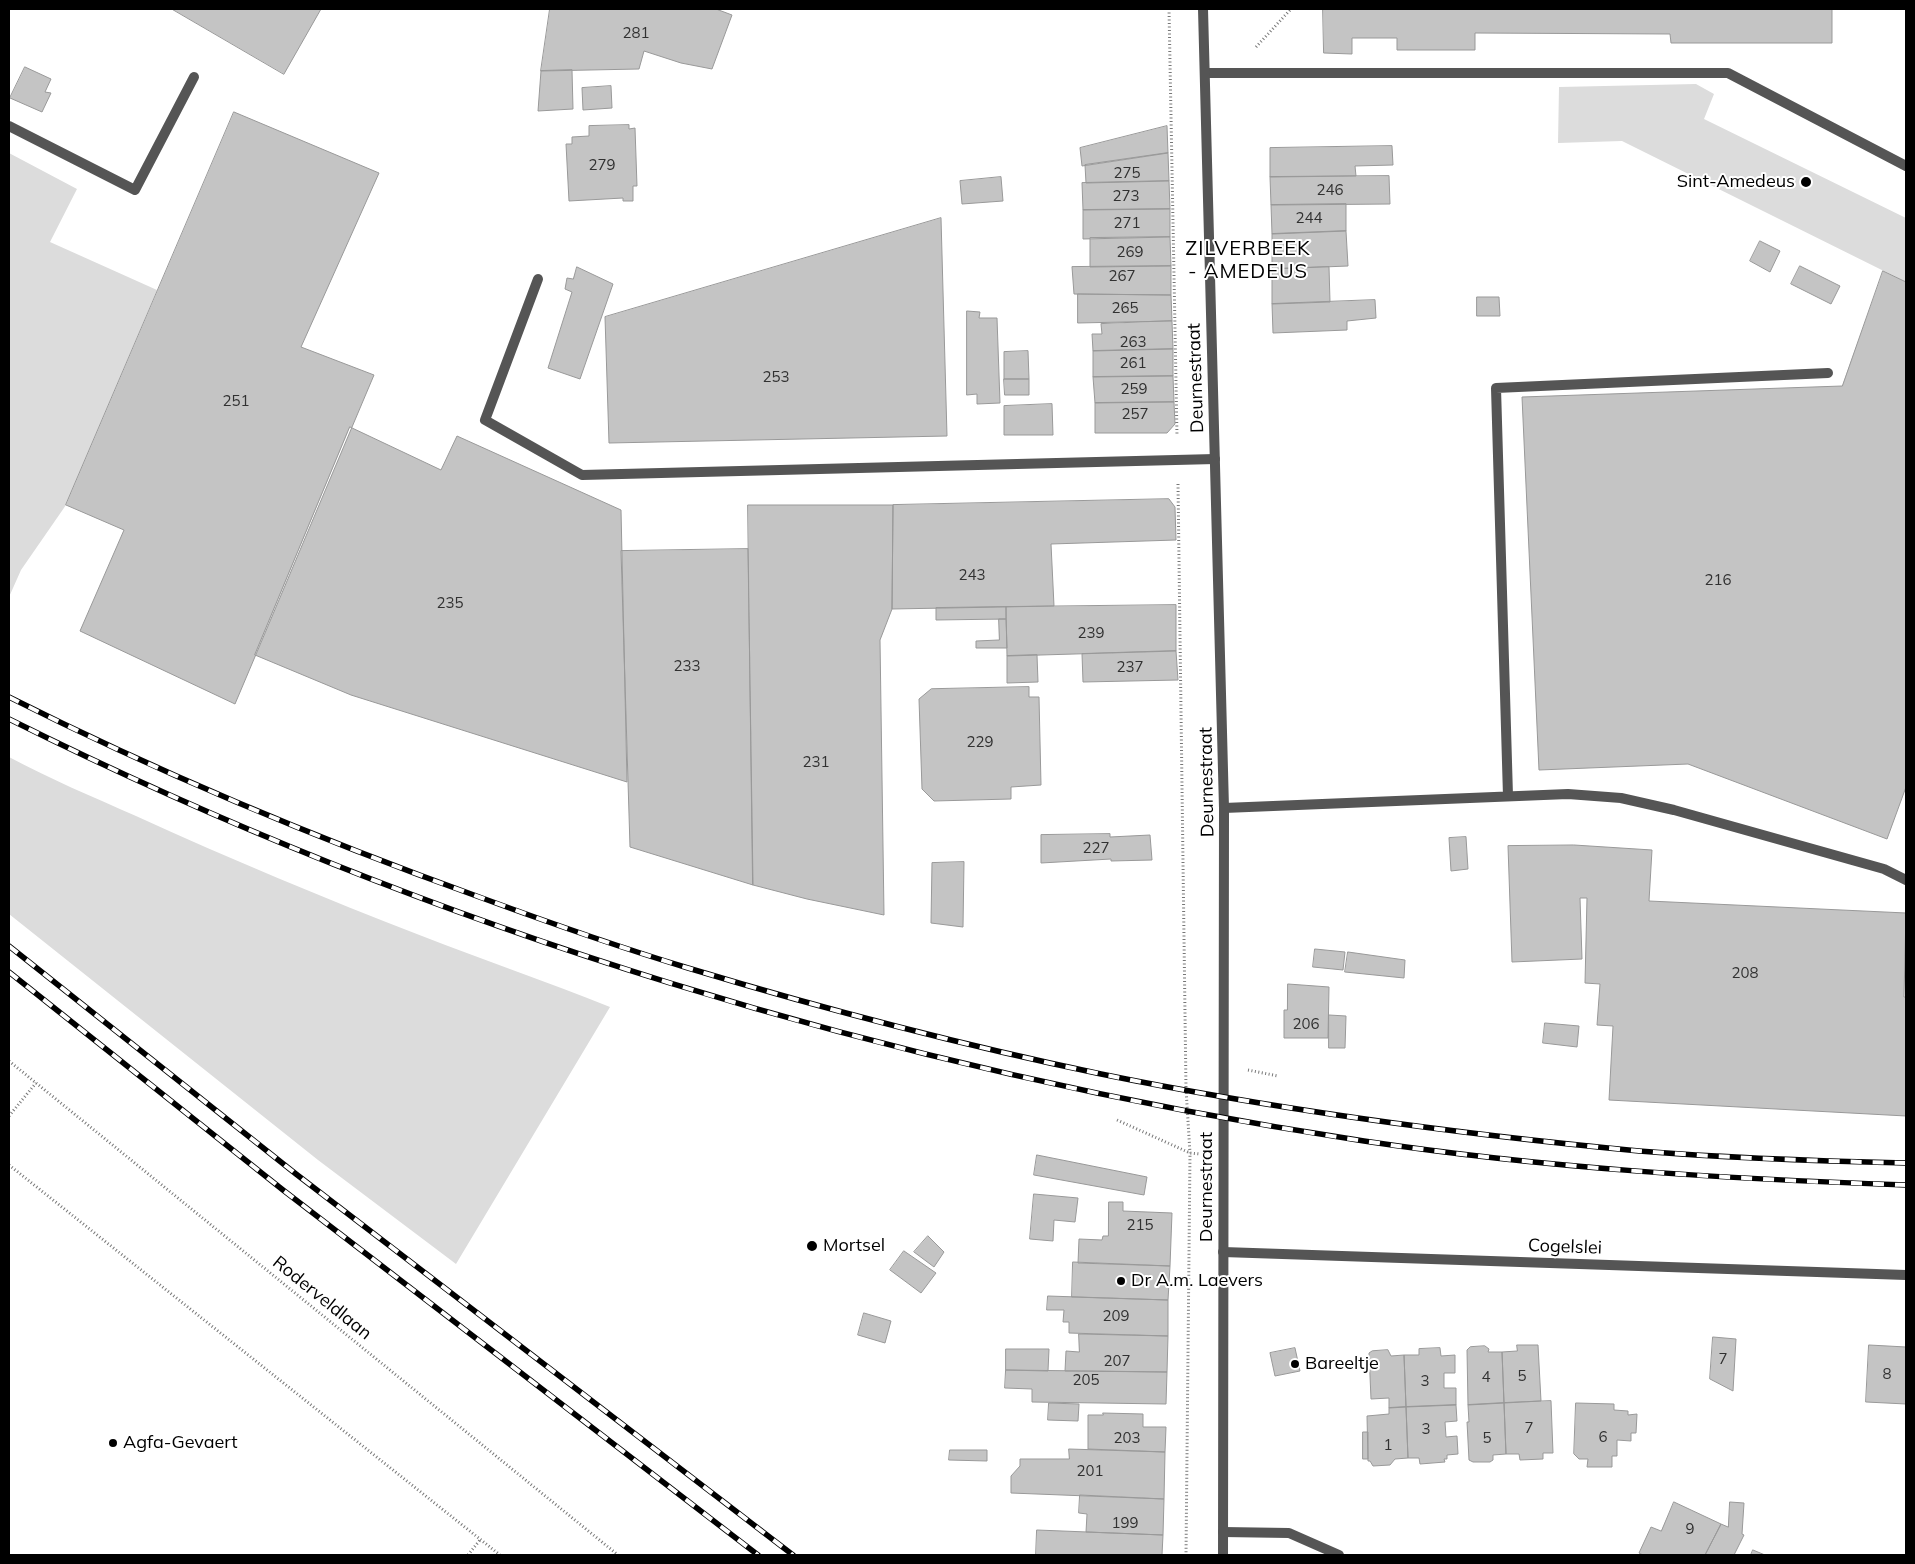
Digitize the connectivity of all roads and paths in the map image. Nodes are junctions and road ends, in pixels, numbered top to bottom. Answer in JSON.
{"nodes":[{"id":1,"x":1170,"y":9,"type":"edge"},
{"id":2,"x":1204,"y":9,"type":"edge"},
{"id":3,"x":1291,"y":9,"type":"edge"},
{"id":4,"x":1205,"y":73,"type":"junction"},
{"id":5,"x":1240,"y":73,"type":"junction"},
{"id":6,"x":194,"y":77,"type":"dead end"},
{"id":7,"x":9,"y":126,"type":"edge"},
{"id":8,"x":1906,"y":166,"type":"edge"},
{"id":9,"x":538,"y":279,"type":"dead end"},
{"id":10,"x":1828,"y":373,"type":"dead end"},
{"id":11,"x":1215,"y":459,"type":"junction"},
{"id":12,"x":1178,"y":460,"type":"junction"},
{"id":13,"x":1508,"y":796,"type":"junction"},
{"id":14,"x":1224,"y":808,"type":"junction"},
{"id":15,"x":1906,"y":880,"type":"edge"},
{"id":16,"x":9,"y":1061,"type":"edge"},
{"id":17,"x":36,"y":1083,"type":"junction"},
{"id":18,"x":9,"y":1116,"type":"edge"},
{"id":19,"x":1117,"y":1120,"type":"dead end"},
{"id":20,"x":1190,"y":1153,"type":"junction"},
{"id":21,"x":1223,"y":1156,"type":"junction"},
{"id":22,"x":9,"y":1165,"type":"edge"},
{"id":23,"x":1223,"y":1252,"type":"junction"},
{"id":24,"x":1906,"y":1275,"type":"edge"},
{"id":25,"x":1223,"y":1532,"type":"junction"},
{"id":26,"x":480,"y":1540,"type":"junction"},
{"id":27,"x":468,"y":1555,"type":"edge"},
{"id":28,"x":500,"y":1555,"type":"edge"},
{"id":29,"x":618,"y":1555,"type":"edge"},
{"id":30,"x":1186,"y":1555,"type":"edge"},
{"id":31,"x":1223,"y":1555,"type":"edge"},
{"id":32,"x":1339,"y":1555,"type":"edge"}],
"edges":[{"from":1,"to":12,"type":"path"},
{"from":2,"to":4,"type":"street","name":"Deurnestraat"},
{"from":3,"to":5,"type":"path"},
{"from":4,"to":5,"type":"street"},
{"from":4,"to":11,"type":"street","name":"Deurnestraat"},
{"from":5,"to":8,"type":"street"},
{"from":6,"to":7,"type":"street"},
{"from":9,"to":12,"type":"street"},
{"from":10,"to":13,"type":"street"},
{"from":11,"to":12,"type":"street"},
{"from":11,"to":14,"type":"street","name":"Deurnestraat"},
{"from":12,"to":20,"type":"path"},
{"from":13,"to":14,"type":"street"},
{"from":13,"to":15,"type":"street"},
{"from":14,"to":21,"type":"street","name":"Deurnestraat"},
{"from":16,"to":17,"type":"path","name":"Roderveldlaan"},
{"from":17,"to":18,"type":"path"},
{"from":17,"to":29,"type":"path","name":"Roderveldlaan"},
{"from":19,"to":20,"type":"path"},
{"from":20,"to":21,"type":"path"},
{"from":20,"to":30,"type":"path"},
{"from":21,"to":23,"type":"street","name":"Deurnestraat"},
{"from":22,"to":26,"type":"path"},
{"from":23,"to":24,"type":"street","name":"Cogelslei"},
{"from":23,"to":25,"type":"street","name":"Deurnestraat"},
{"from":25,"to":31,"type":"street","name":"Deurnestraat"},
{"from":25,"to":32,"type":"street"},
{"from":26,"to":27,"type":"path"},
{"from":26,"to":28,"type":"path"}]}
